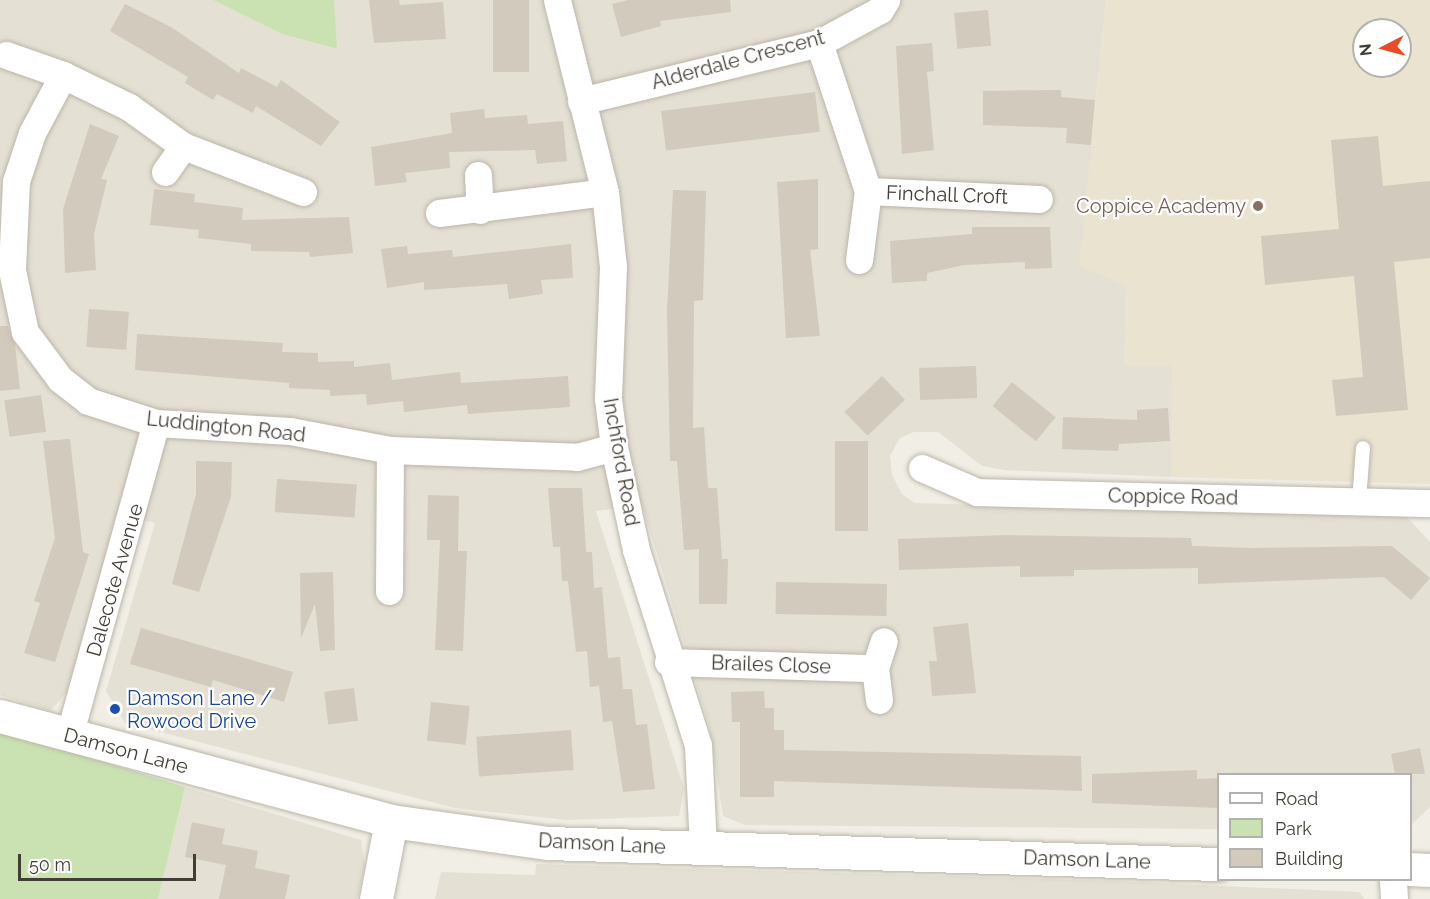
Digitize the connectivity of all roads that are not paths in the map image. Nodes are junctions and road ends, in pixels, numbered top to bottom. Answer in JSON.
{"nodes":[{"id":1,"x":558,"y":0,"type":"edge"},
{"id":2,"x":886,"y":0,"type":"edge"},
{"id":3,"x":819,"y":43,"type":"junction"},
{"id":4,"x":6,"y":55,"type":"dead end"},
{"id":5,"x":63,"y":75,"type":"junction"},
{"id":6,"x":581,"y":101,"type":"junction"},
{"id":7,"x":183,"y":146,"type":"junction"},
{"id":8,"x":165,"y":172,"type":"dead end"},
{"id":9,"x":478,"y":175,"type":"dead end"},
{"id":10,"x":868,"y":191,"type":"junction"},
{"id":11,"x":303,"y":192,"type":"dead end"},
{"id":12,"x":605,"y":192,"type":"junction"},
{"id":13,"x":1039,"y":199,"type":"dead end"},
{"id":14,"x":480,"y":210,"type":"junction"},
{"id":15,"x":439,"y":213,"type":"dead end"},
{"id":16,"x":860,"y":260,"type":"dead end"},
{"id":17,"x":156,"y":423,"type":"junction"},
{"id":18,"x":614,"y":447,"type":"junction"},
{"id":19,"x":1363,"y":448,"type":"dead end"},
{"id":20,"x":390,"y":450,"type":"junction"},
{"id":21,"x":922,"y":468,"type":"dead end"},
{"id":22,"x":1359,"y":501,"type":"junction"},
{"id":23,"x":1430,"y":503,"type":"edge"},
{"id":24,"x":389,"y":591,"type":"dead end"},
{"id":25,"x":884,"y":641,"type":"dead end"},
{"id":26,"x":668,"y":662,"type":"junction"},
{"id":27,"x":875,"y":668,"type":"junction"},
{"id":28,"x":879,"y":700,"type":"dead end"},
{"id":29,"x":0,"y":716,"type":"edge"},
{"id":30,"x":69,"y":736,"type":"junction"},
{"id":31,"x":391,"y":821,"type":"junction"},
{"id":32,"x":704,"y":848,"type":"junction"},
{"id":33,"x":1217,"y":864,"type":"edge"},
{"id":34,"x":1412,"y":869,"type":"edge"},
{"id":35,"x":1430,"y":870,"type":"edge"},
{"id":36,"x":1393,"y":881,"type":"edge"},
{"id":37,"x":376,"y":899,"type":"edge"},
{"id":38,"x":1394,"y":899,"type":"edge"}],
"edges":[{"from":1,"to":6,"type":"street","name":"Inchford Road"},
{"from":2,"to":3,"type":"street","name":"Alderdale Crescent"},
{"from":3,"to":6,"type":"street","name":"Alderdale Crescent"},
{"from":3,"to":10,"type":"street","name":"Finchall Croft"},
{"from":4,"to":5,"type":"street"},
{"from":5,"to":7,"type":"street"},
{"from":5,"to":17,"type":"street","name":"Luddington Road"},
{"from":6,"to":12,"type":"street","name":"Inchford Road"},
{"from":7,"to":8,"type":"street"},
{"from":7,"to":11,"type":"street"},
{"from":9,"to":14,"type":"street"},
{"from":10,"to":13,"type":"street","name":"Finchall Croft"},
{"from":10,"to":16,"type":"street"},
{"from":12,"to":14,"type":"street"},
{"from":12,"to":18,"type":"street","name":"Inchford Road"},
{"from":14,"to":15,"type":"street"},
{"from":17,"to":20,"type":"street","name":"Luddington Road"},
{"from":17,"to":30,"type":"street","name":"Dalecote Avenue"},
{"from":18,"to":20,"type":"street","name":"Luddington Road"},
{"from":18,"to":26,"type":"street","name":"Inchford Road"},
{"from":19,"to":22,"type":"lane"},
{"from":20,"to":24,"type":"street"},
{"from":21,"to":22,"type":"street","name":"Coppice Road"},
{"from":22,"to":23,"type":"street","name":"Coppice Road"},
{"from":25,"to":27,"type":"street"},
{"from":26,"to":27,"type":"street","name":"Brailes Close"},
{"from":26,"to":32,"type":"street","name":"Inchford Road"},
{"from":27,"to":28,"type":"street"},
{"from":29,"to":30,"type":"street","name":"Damson Lane"},
{"from":30,"to":31,"type":"street","name":"Damson Lane"},
{"from":31,"to":32,"type":"street","name":"Damson Lane"},
{"from":31,"to":37,"type":"street"},
{"from":32,"to":33,"type":"street","name":"Damson Lane"},
{"from":34,"to":35,"type":"street"},
{"from":36,"to":38,"type":"street"}]}
